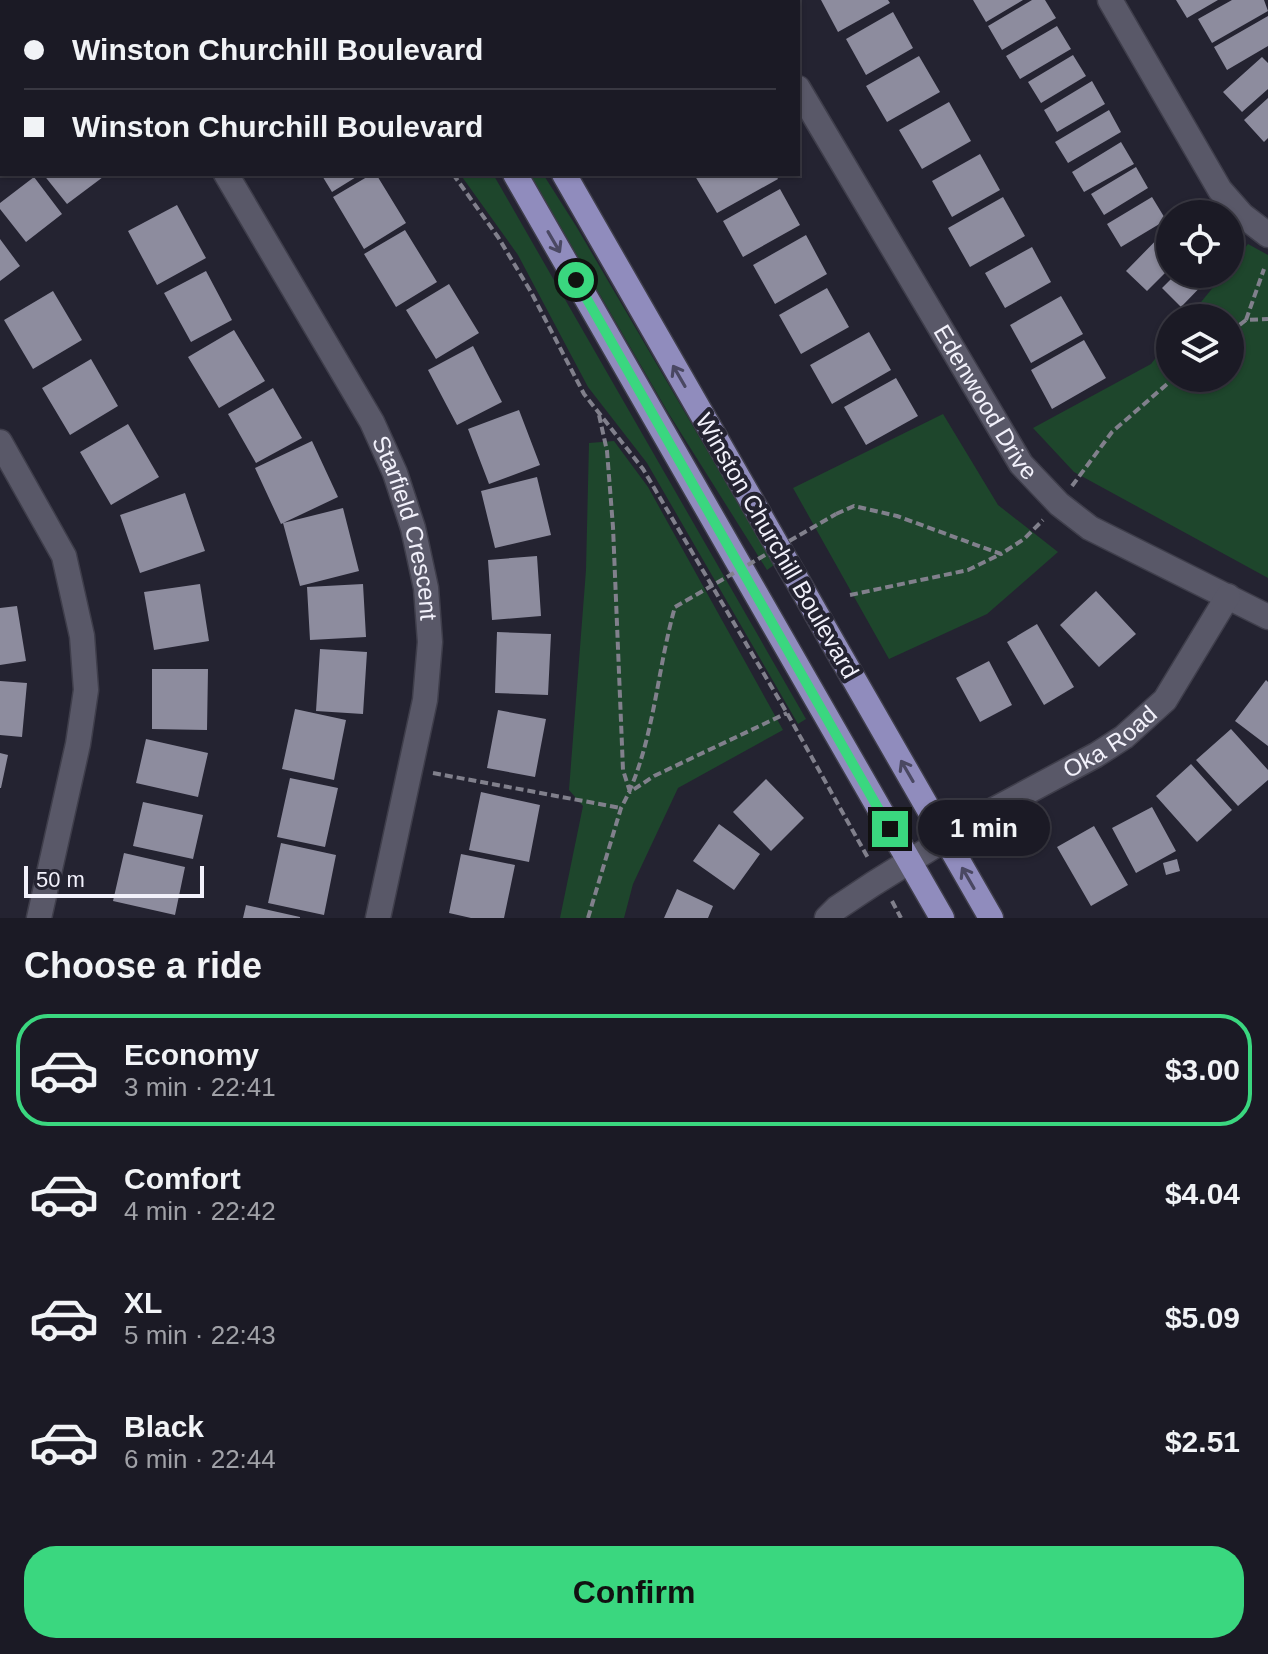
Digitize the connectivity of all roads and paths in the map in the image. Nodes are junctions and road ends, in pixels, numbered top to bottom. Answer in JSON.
{"nodes":[{"id":1,"x":1110,"y":0,"type":"edge"},
{"id":2,"x":800,"y":91,"type":"edge"},
{"id":3,"x":227,"y":176,"type":"edge"},
{"id":4,"x":454,"y":176,"type":"edge"},
{"id":5,"x":516,"y":176,"type":"edge"},
{"id":6,"x":565,"y":176,"type":"edge"},
{"id":7,"x":1268,"y":235,"type":"edge"},
{"id":8,"x":1264,"y":269,"type":"dead end"},
{"id":9,"x":1268,"y":319,"type":"edge"},
{"id":10,"x":1246,"y":320,"type":"joint"},
{"id":11,"x":599,"y":412,"type":"junction"},
{"id":12,"x":0,"y":442,"type":"edge"},
{"id":13,"x":836,"y":514,"type":"dead end"},
{"id":14,"x":1001,"y":554,"type":"dead end"},
{"id":15,"x":850,"y":595,"type":"dead end"},
{"id":16,"x":1228,"y":596,"type":"junction"},
{"id":17,"x":1268,"y":617,"type":"edge"},
{"id":18,"x":787,"y":713,"type":"junction"},
{"id":19,"x":411,"y":769,"type":"junction"},
{"id":20,"x":630,"y":792,"type":"junction"},
{"id":21,"x":621,"y":808,"type":"junction"},
{"id":22,"x":946,"y":839,"type":"junction"},
{"id":23,"x":858,"y":840,"type":"dead end"},
{"id":24,"x":909,"y":862,"type":"junction"},
{"id":25,"x":39,"y":918,"type":"edge"},
{"id":26,"x":378,"y":918,"type":"edge"},
{"id":27,"x":588,"y":918,"type":"edge"},
{"id":28,"x":827,"y":918,"type":"edge"},
{"id":29,"x":942,"y":918,"type":"edge"},
{"id":30,"x":991,"y":918,"type":"edge"}],
"edges":[{"from":1,"to":7,"type":"street"},
{"from":2,"to":16,"type":"street","name":"Edenwood Drive"},
{"from":3,"to":19,"type":"street","name":"Starfield Crescent"},
{"from":4,"to":11,"type":"path"},
{"from":5,"to":24,"type":"main road","name":"Winston Churchill Boulevard","one_way":true},
{"from":22,"to":6,"type":"main road","name":"Winston Churchill Boulevard","one_way":true},
{"from":8,"to":10,"type":"path"},
{"from":9,"to":10,"type":"path"},
{"from":11,"to":18,"type":"path"},
{"from":11,"to":20,"type":"path"},
{"from":12,"to":25,"type":"street"},
{"from":13,"to":20,"type":"path","bridge":true},
{"from":14,"to":15,"type":"path"},
{"from":16,"to":17,"type":"street","name":"Edenwood Drive"},
{"from":16,"to":22,"type":"street","name":"Oka Road"},
{"from":18,"to":20,"type":"path"},
{"from":18,"to":23,"type":"path"},
{"from":19,"to":21,"type":"path"},
{"from":19,"to":26,"type":"street","name":"Starfield Crescent"},
{"from":20,"to":21,"type":"path"},
{"from":21,"to":27,"type":"path"},
{"from":22,"to":24,"type":"street","name":"Oka Road"},
{"from":30,"to":22,"type":"main road","name":"Winston Churchill Boulevard","one_way":true},
{"from":24,"to":28,"type":"street","name":"Oka Road"},
{"from":24,"to":29,"type":"main road","name":"Winston Churchill Boulevard"}]}
